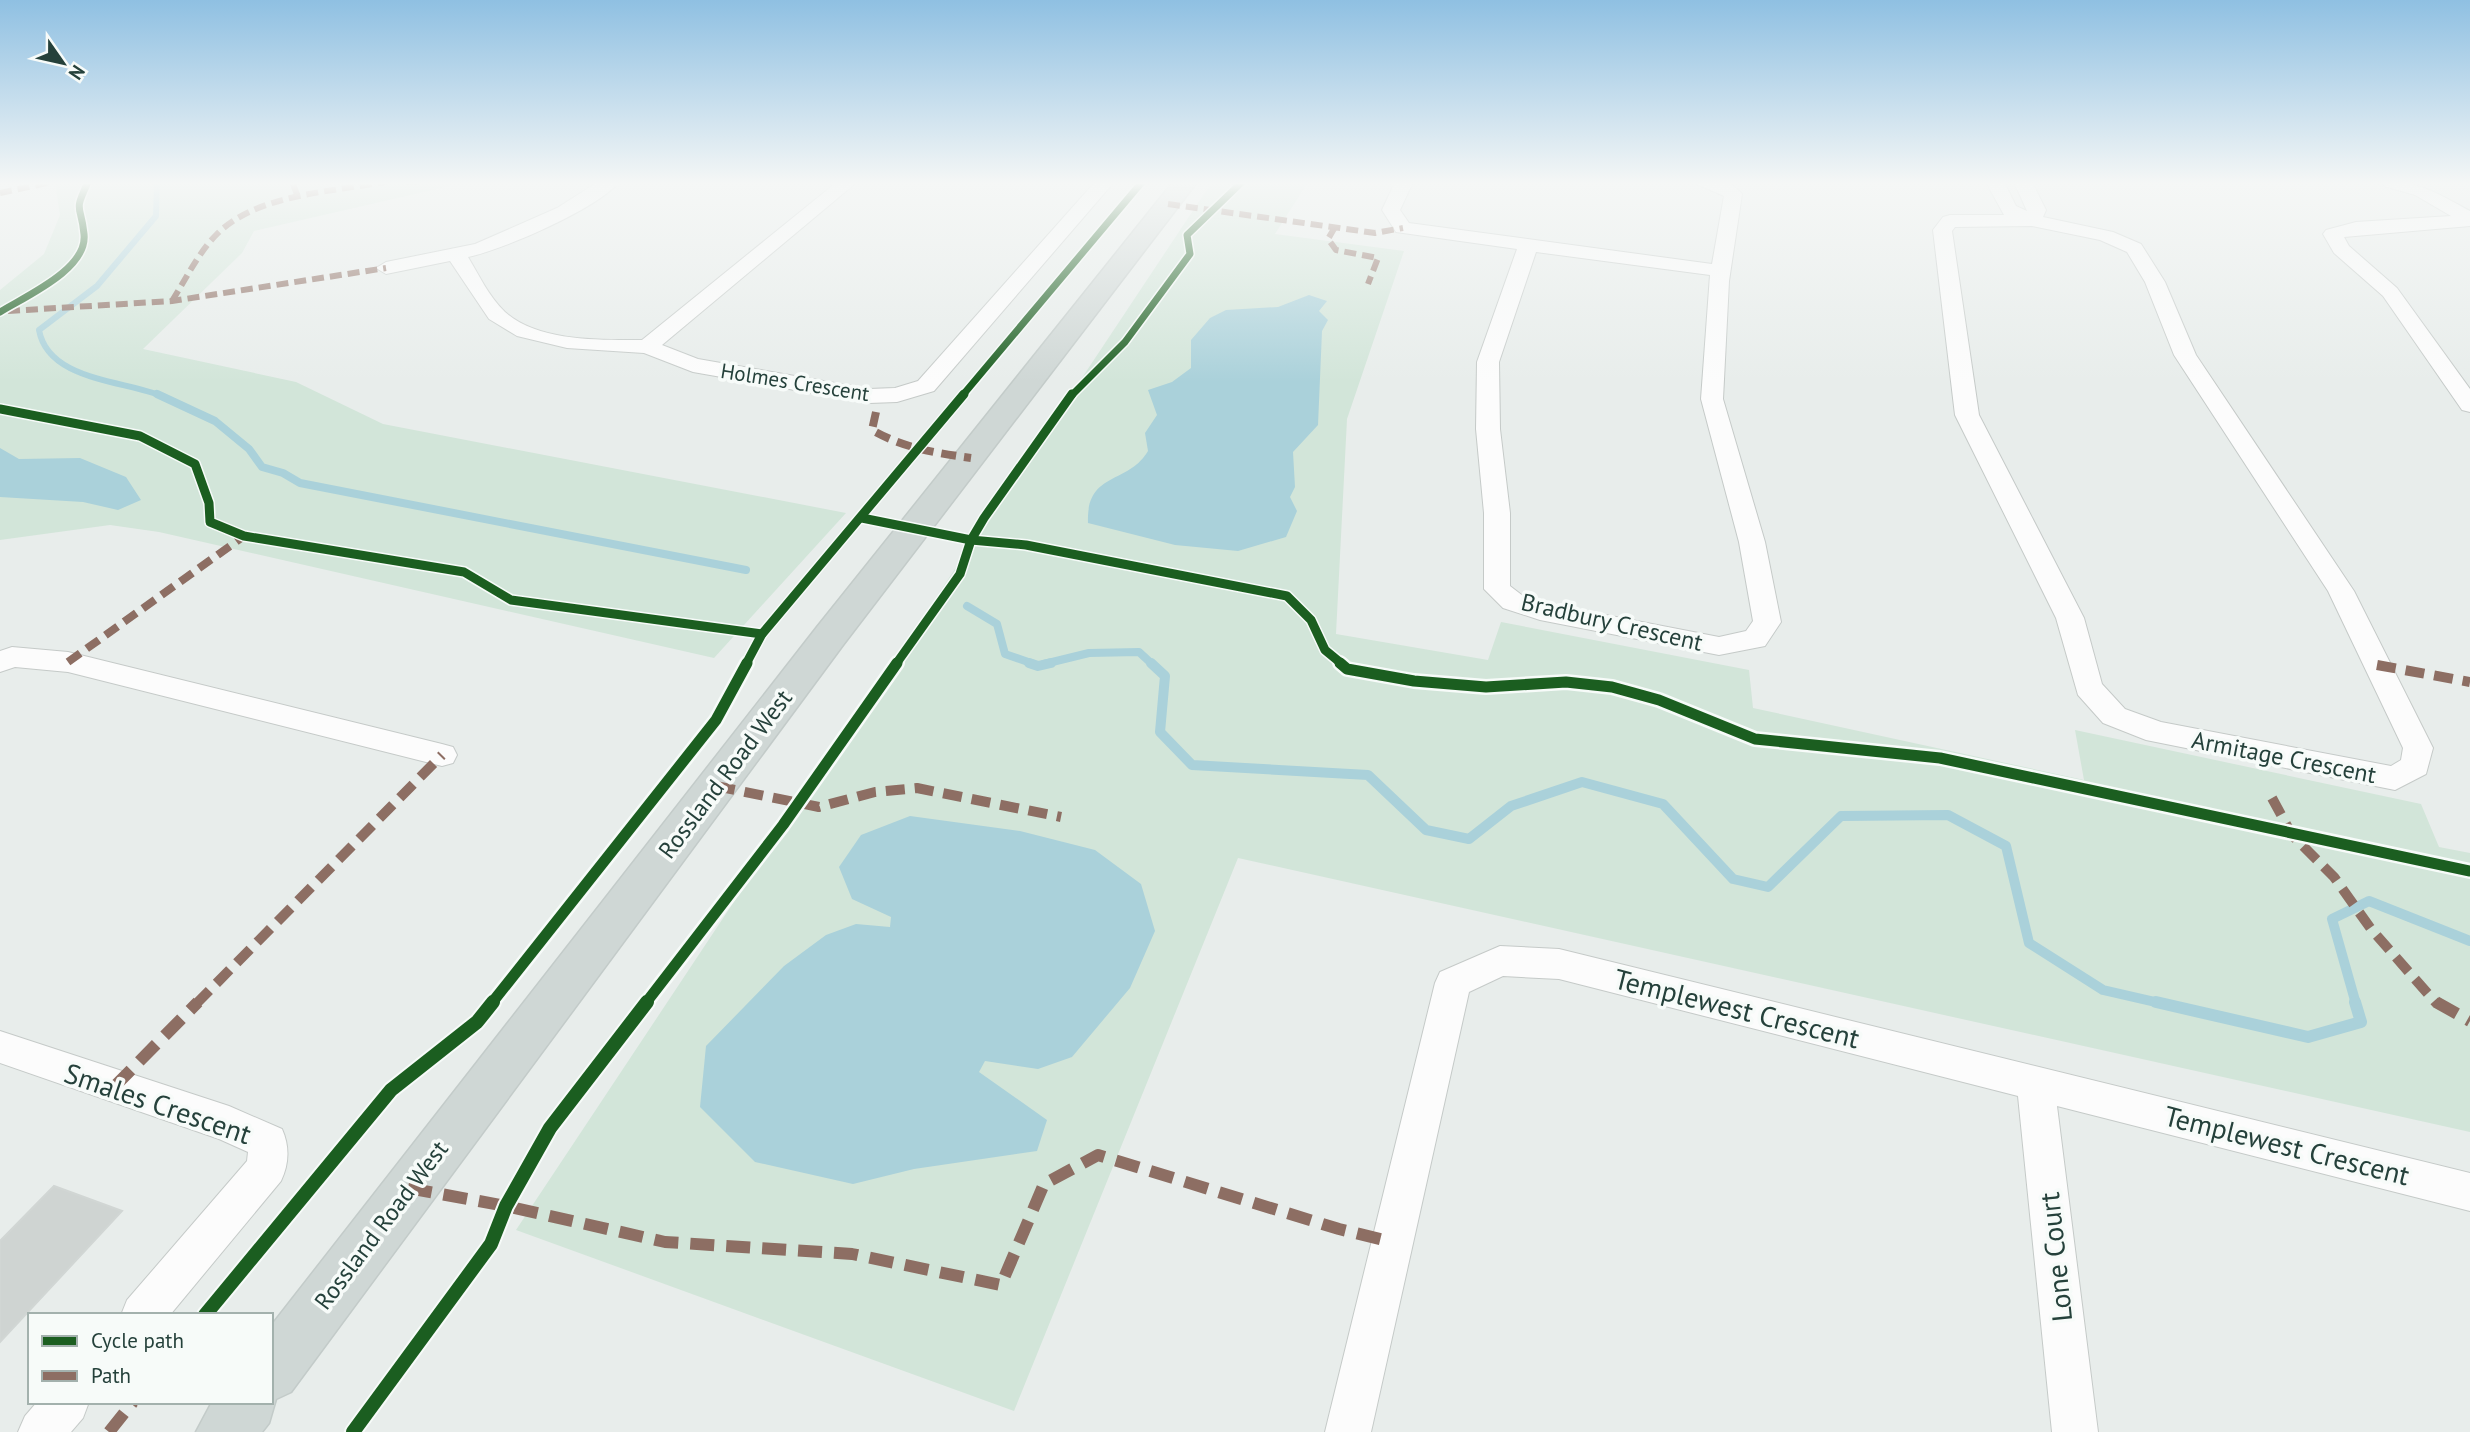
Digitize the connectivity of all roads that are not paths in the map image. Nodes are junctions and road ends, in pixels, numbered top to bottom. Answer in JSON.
{"nodes":[{"id":1,"x":477,"y":249,"type":"edge"},
{"id":2,"x":767,"y":249,"type":"edge"},
{"id":3,"x":1046,"y":249,"type":"edge"},
{"id":4,"x":1133,"y":249,"type":"edge"},
{"id":5,"x":1527,"y":249,"type":"edge"},
{"id":6,"x":1550,"y":249,"type":"edge"},
{"id":7,"x":1724,"y":249,"type":"edge"},
{"id":8,"x":1944,"y":249,"type":"edge"},
{"id":9,"x":2135,"y":249,"type":"edge"},
{"id":10,"x":2342,"y":249,"type":"edge"},
{"id":11,"x":457,"y":256,"type":"junction"},
{"id":12,"x":387,"y":268,"type":"dead end"},
{"id":13,"x":1721,"y":271,"type":"junction"},
{"id":14,"x":647,"y":347,"type":"junction"},
{"id":15,"x":2470,"y":405,"type":"edge"},
{"id":16,"x":0,"y":662,"type":"edge"},
{"id":17,"x":442,"y":755,"type":"dead end"},
{"id":18,"x":0,"y":1048,"type":"edge"},
{"id":19,"x":2035,"y":1081,"type":"junction"},
{"id":20,"x":2470,"y":1192,"type":"edge"},
{"id":21,"x":144,"y":1313,"type":"edge"},
{"id":22,"x":273,"y":1369,"type":"edge"},
{"id":23,"x":65,"y":1404,"type":"edge"},
{"id":24,"x":247,"y":1404,"type":"edge"},
{"id":25,"x":41,"y":1432,"type":"edge"},
{"id":26,"x":226,"y":1432,"type":"edge"},
{"id":27,"x":1348,"y":1432,"type":"edge"},
{"id":28,"x":2074,"y":1432,"type":"edge"}],
"edges":[{"from":1,"to":11,"type":"street"},
{"from":2,"to":14,"type":"street"},
{"from":3,"to":14,"type":"street","name":"Holmes Crescent"},
{"from":4,"to":22,"type":"main road","name":"Rossland Road West"},
{"from":5,"to":13,"type":"street","name":"Bradbury Crescent"},
{"from":6,"to":13,"type":"street"},
{"from":7,"to":13,"type":"street","name":"Bradbury Crescent"},
{"from":8,"to":9,"type":"street","name":"Armitage Crescent"},
{"from":10,"to":15,"type":"street"},
{"from":11,"to":12,"type":"street"},
{"from":11,"to":14,"type":"street"},
{"from":16,"to":17,"type":"street"},
{"from":18,"to":21,"type":"street","name":"Smales Crescent"},
{"from":19,"to":20,"type":"street","name":"Templewest Crescent"},
{"from":19,"to":27,"type":"street","name":"Templewest Crescent"},
{"from":19,"to":28,"type":"street","name":"Lone Court"},
{"from":23,"to":25,"type":"street"},
{"from":24,"to":26,"type":"main road"}]}
